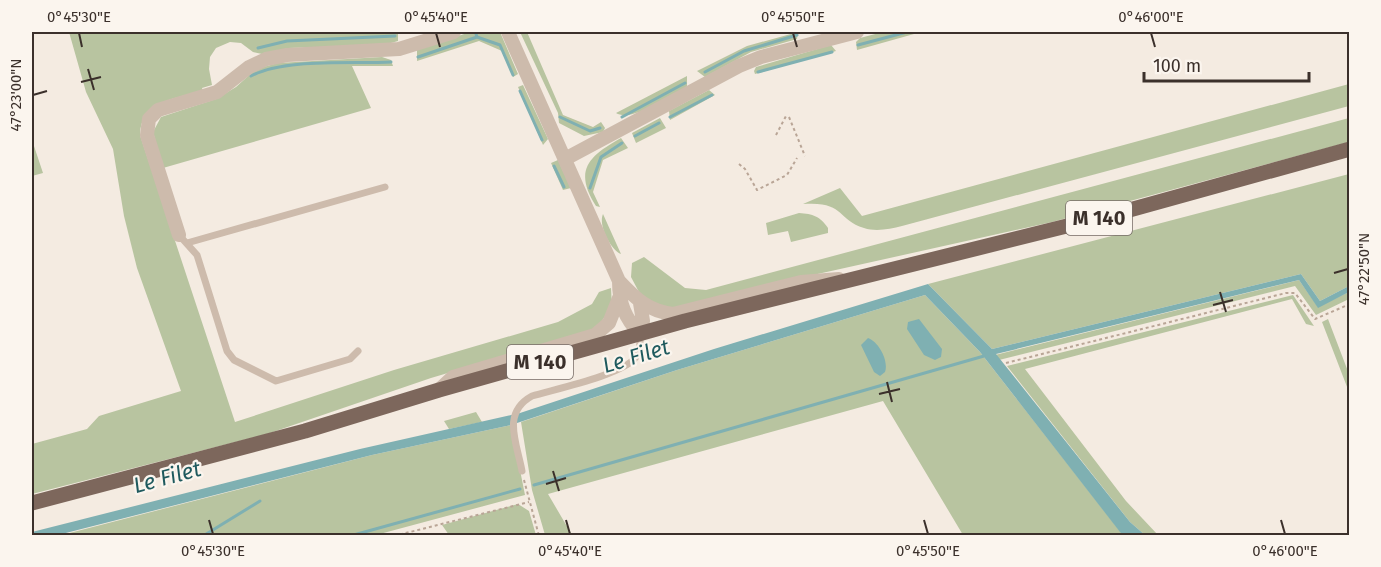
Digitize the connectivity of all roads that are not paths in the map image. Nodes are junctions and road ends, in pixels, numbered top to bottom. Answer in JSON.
{"nodes":[{"id":1,"x":454,"y":32,"type":"edge"},
{"id":2,"x":507,"y":32,"type":"edge"},
{"id":3,"x":857,"y":32,"type":"edge"},
{"id":4,"x":1350,"y":150,"type":"edge"},
{"id":5,"x":565,"y":159,"type":"junction"},
{"id":6,"x":385,"y":187,"type":"dead end"},
{"id":7,"x":183,"y":239,"type":"junction"},
{"id":8,"x":847,"y":279,"type":"junction"},
{"id":9,"x":620,"y":281,"type":"junction"},
{"id":10,"x":619,"y":298,"type":"junction"},
{"id":11,"x":640,"y":303,"type":"junction"},
{"id":12,"x":640,"y":334,"type":"junction"},
{"id":13,"x":358,"y":351,"type":"dead end"},
{"id":14,"x":439,"y":390,"type":"junction"},
{"id":15,"x":522,"y":471,"type":"road end"},
{"id":16,"x":32,"y":503,"type":"edge"}],
"edges":[{"from":1,"to":7,"type":"street"},
{"from":2,"to":5,"type":"street"},
{"from":3,"to":5,"type":"street"},
{"from":4,"to":8,"type":"main road","number":"M 140"},
{"from":5,"to":9,"type":"street"},
{"from":6,"to":7,"type":"lane"},
{"from":7,"to":13,"type":"lane"},
{"from":8,"to":11,"type":"street"},
{"from":8,"to":12,"type":"main road","number":"M 140"},
{"from":9,"to":10,"type":"street"},
{"from":9,"to":11,"type":"street"},
{"from":10,"to":12,"type":"street"},
{"from":10,"to":14,"type":"street"},
{"from":11,"to":12,"type":"street"},
{"from":12,"to":14,"type":"main road","number":"M 140"},
{"from":12,"to":15,"type":"lane"},
{"from":14,"to":16,"type":"main road","number":"M 140"}]}
